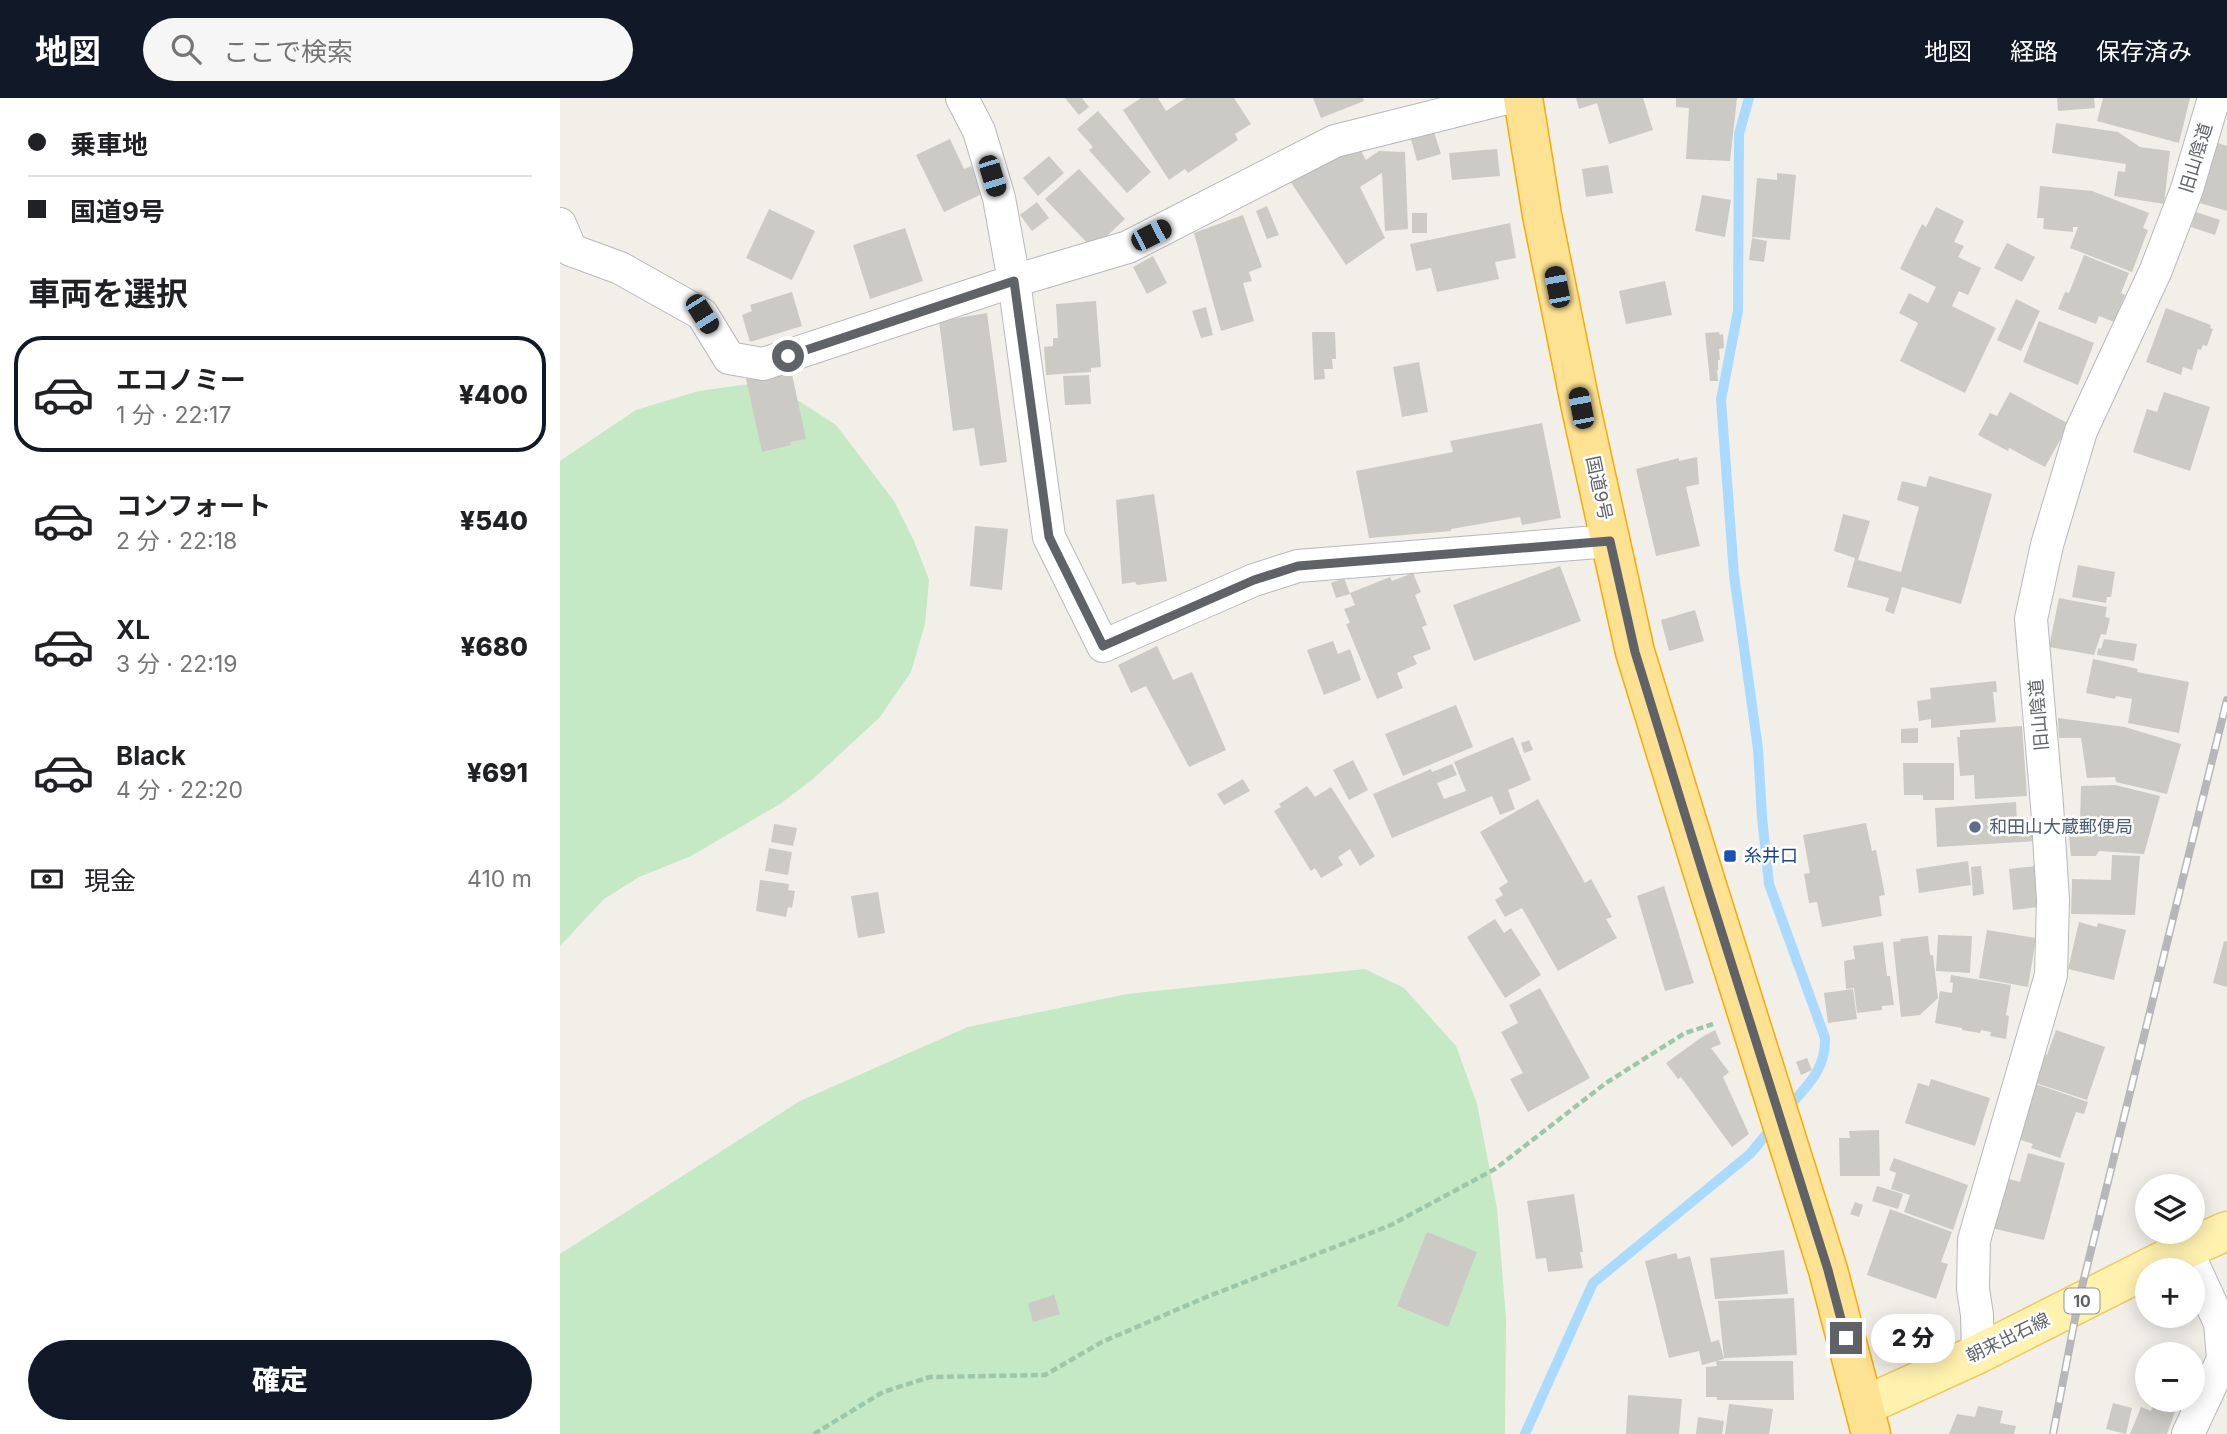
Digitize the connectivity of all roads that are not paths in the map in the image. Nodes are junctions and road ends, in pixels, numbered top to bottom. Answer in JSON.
{"nodes":[{"id":1,"x":962,"y":98,"type":"edge"},
{"id":2,"x":1507,"y":98,"type":"edge"},
{"id":3,"x":1523,"y":98,"type":"edge"},
{"id":4,"x":2214,"y":98,"type":"edge"},
{"id":5,"x":560,"y":224,"type":"edge"},
{"id":6,"x":1014,"y":281,"type":"junction"},
{"id":7,"x":1610,"y":541,"type":"junction"},
{"id":8,"x":2227,"y":1231,"type":"edge"},
{"id":9,"x":2186,"y":1249,"type":"junction"},
{"id":10,"x":1978,"y":1354,"type":"junction"},
{"id":11,"x":1868,"y":1420,"type":"edge"},
{"id":12,"x":2188,"y":1434,"type":"edge"}],
"edges":[{"from":1,"to":6,"type":"street"},
{"from":2,"to":6,"type":"street"},
{"from":3,"to":7,"type":"highway","name":"国道9号"},
{"from":4,"to":10,"type":"street","name":"旧山陰道"},
{"from":5,"to":6,"type":"street"},
{"from":6,"to":7,"type":"street"},
{"from":7,"to":11,"type":"highway","name":"国道9号"},
{"from":8,"to":9,"type":"main road","name":"朝来出石線","number":"10"},
{"from":9,"to":10,"type":"main road","name":"朝来出石線","number":"10"},
{"from":9,"to":12,"type":"street"},
{"from":10,"to":11,"type":"main road","name":"朝来出石線","number":"10"}]}
